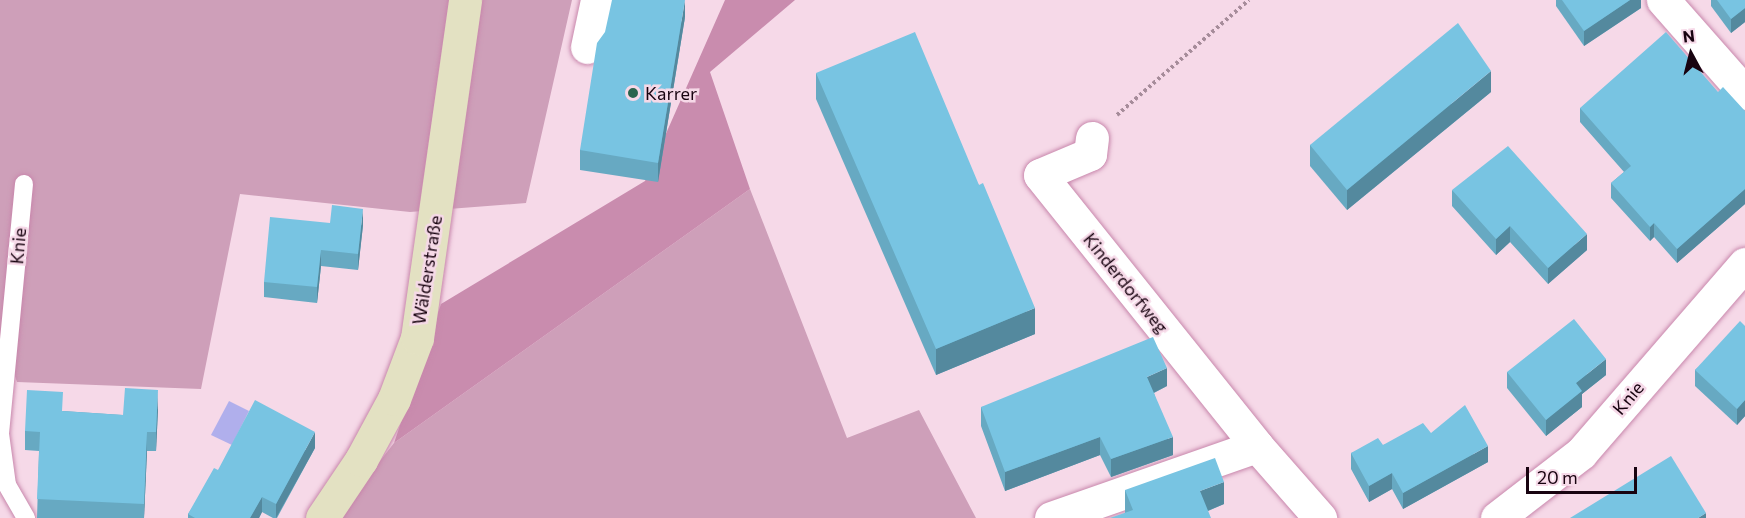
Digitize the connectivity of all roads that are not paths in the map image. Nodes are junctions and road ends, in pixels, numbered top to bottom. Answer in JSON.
{"nodes":[{"id":1,"x":465,"y":0,"type":"edge"},
{"id":2,"x":597,"y":0,"type":"edge"},
{"id":3,"x":1664,"y":0,"type":"edge"},
{"id":4,"x":587,"y":47,"type":"dead end"},
{"id":5,"x":1745,"y":93,"type":"edge"},
{"id":6,"x":1092,"y":138,"type":"road end"},
{"id":7,"x":24,"y":184,"type":"dead end"},
{"id":8,"x":1745,"y":264,"type":"edge"},
{"id":9,"x":1257,"y":446,"type":"junction"},
{"id":10,"x":26,"y":518,"type":"edge"},
{"id":11,"x":322,"y":518,"type":"edge"},
{"id":12,"x":1051,"y":518,"type":"edge"},
{"id":13,"x":1320,"y":518,"type":"edge"},
{"id":14,"x":1497,"y":518,"type":"edge"}],
"edges":[{"from":1,"to":11,"type":"street","name":"Wälderstraße"},
{"from":2,"to":4,"type":"street"},
{"from":3,"to":5,"type":"street"},
{"from":6,"to":9,"type":"street","name":"Kinderdorfweg"},
{"from":7,"to":10,"type":"lane","name":"Knie"},
{"from":8,"to":14,"type":"street","name":"Knie"},
{"from":9,"to":12,"type":"street"},
{"from":9,"to":13,"type":"street","name":"Kinderdorfweg"}]}
